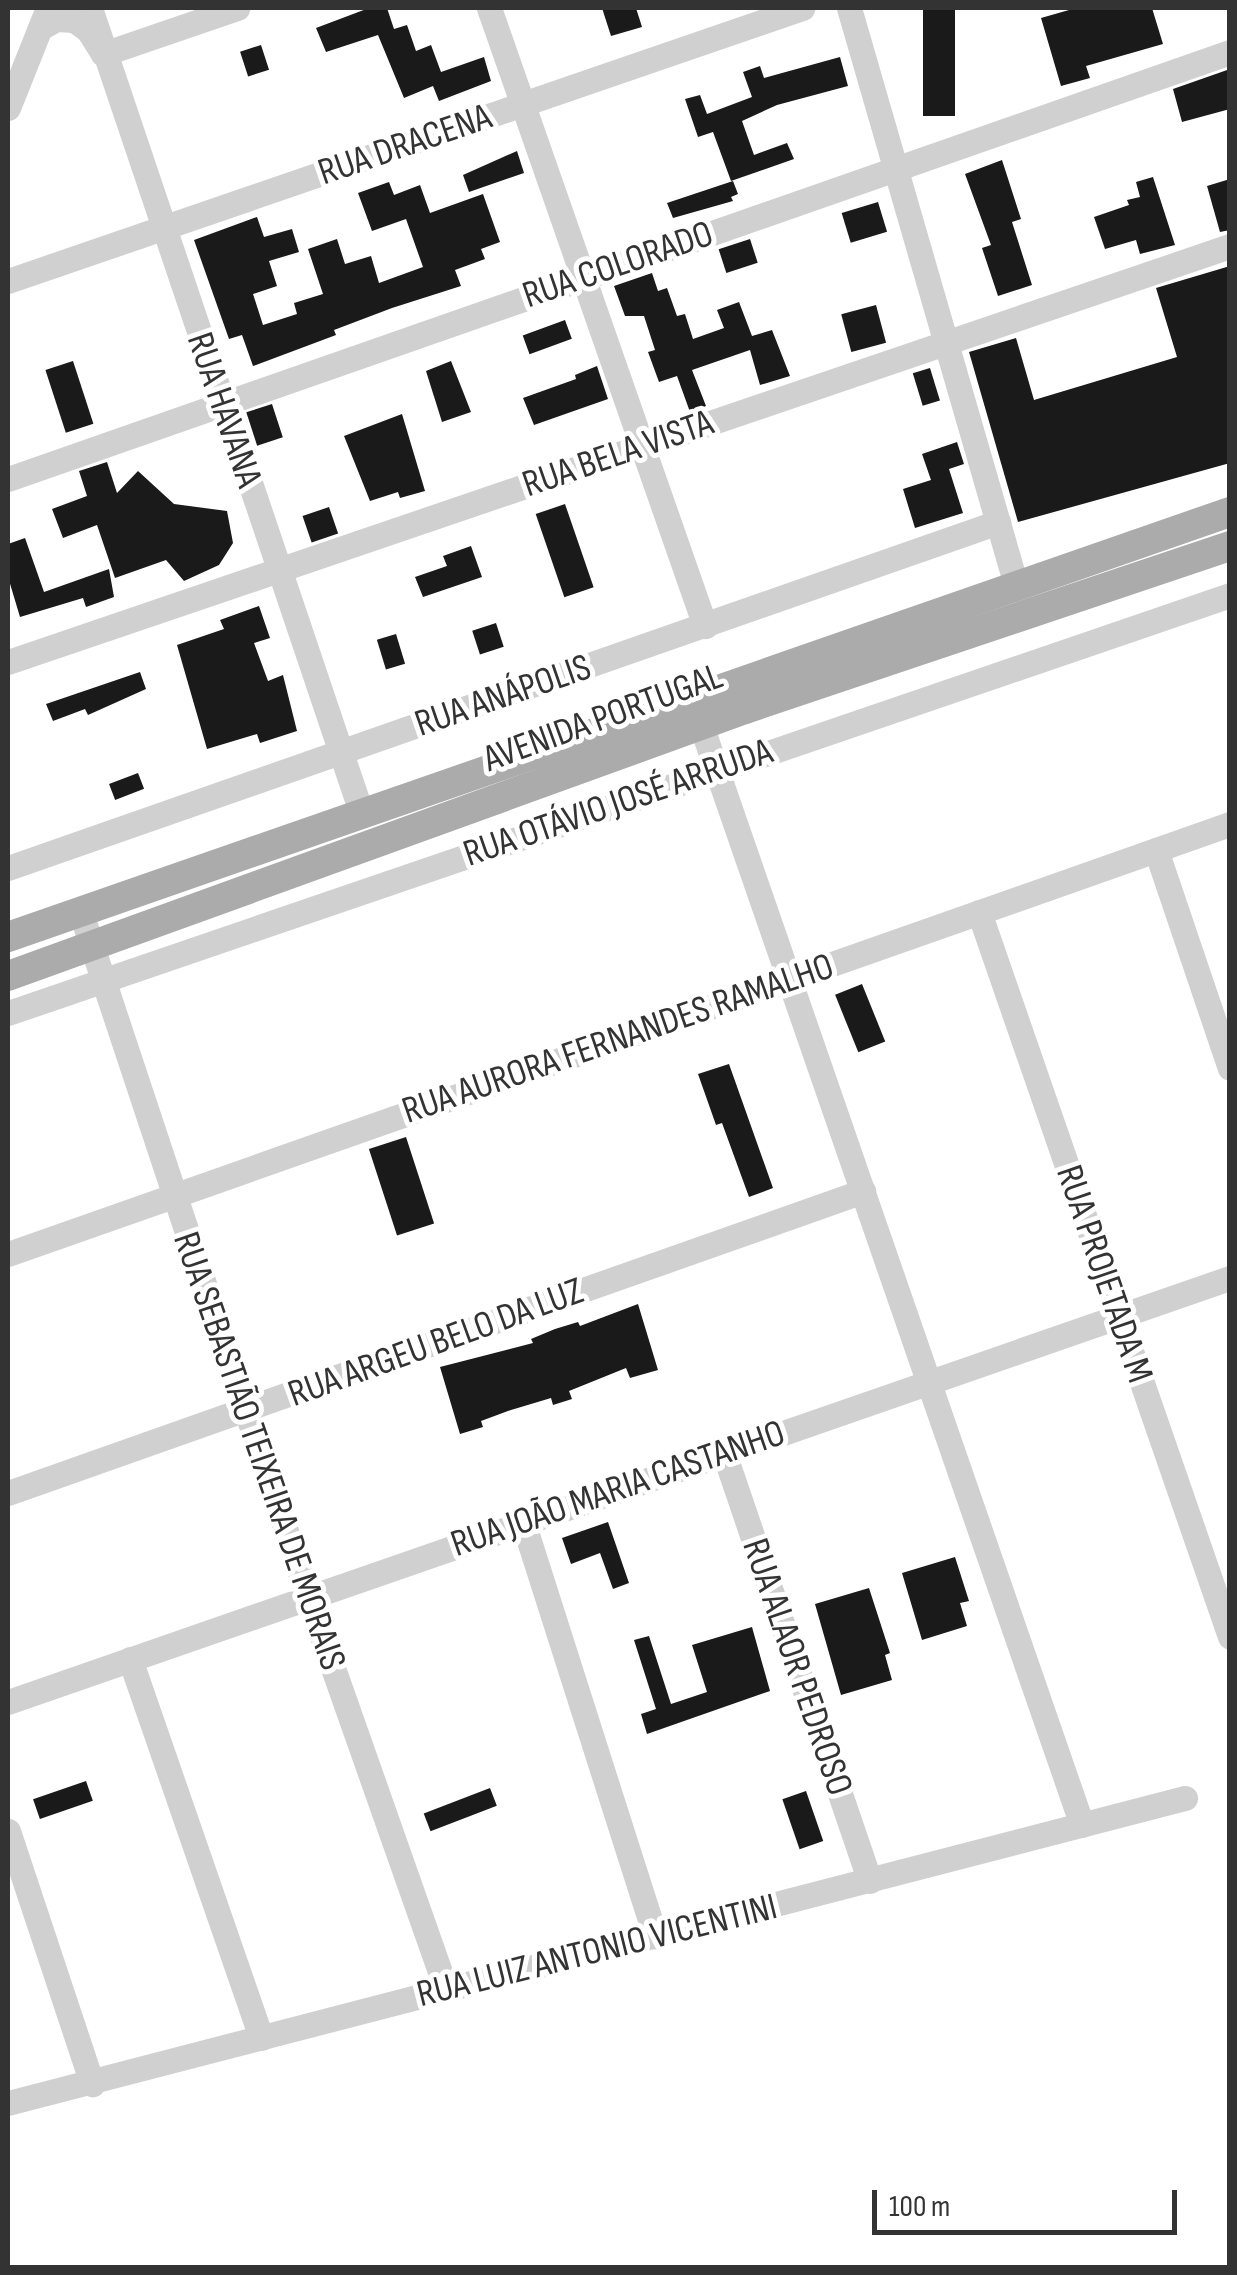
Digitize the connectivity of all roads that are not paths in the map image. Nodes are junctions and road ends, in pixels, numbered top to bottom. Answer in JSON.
{"nodes":[{"id":1,"x":90,"y":8,"type":"edge"},
{"id":2,"x":238,"y":8,"type":"edge"},
{"id":3,"x":489,"y":8,"type":"edge"},
{"id":4,"x":802,"y":8,"type":"edge"},
{"id":5,"x":848,"y":8,"type":"edge"},
{"id":6,"x":44,"y":18,"type":"edge"},
{"id":7,"x":1230,"y":52,"type":"edge"},
{"id":8,"x":103,"y":54,"type":"junction"},
{"id":9,"x":523,"y":104,"type":"junction"},
{"id":10,"x":8,"y":108,"type":"edge"},
{"id":11,"x":895,"y":168,"type":"junction"},
{"id":12,"x":162,"y":228,"type":"junction"},
{"id":13,"x":1230,"y":246,"type":"edge"},
{"id":14,"x":583,"y":278,"type":"junction"},
{"id":15,"x":8,"y":281,"type":"edge"},
{"id":16,"x":946,"y":342,"type":"junction"},
{"id":17,"x":222,"y":404,"type":"junction"},
{"id":18,"x":642,"y":446,"type":"junction"},
{"id":19,"x":8,"y":479,"type":"edge"},
{"id":20,"x":1230,"y":512,"type":"edge"},
{"id":21,"x":998,"y":522,"type":"junction"},
{"id":22,"x":1230,"y":546,"type":"edge"},
{"id":23,"x":278,"y":570,"type":"junction"},
{"id":24,"x":1016,"y":585,"type":"junction"},
{"id":25,"x":1230,"y":596,"type":"edge"},
{"id":26,"x":705,"y":626,"type":"junction"},
{"id":27,"x":8,"y":662,"type":"edge"},
{"id":28,"x":701,"y":725,"type":"junction"},
{"id":29,"x":340,"y":752,"type":"junction"},
{"id":30,"x":716,"y":770,"type":"junction"},
{"id":31,"x":360,"y":812,"type":"junction"},
{"id":32,"x":1230,"y":824,"type":"edge"},
{"id":33,"x":1156,"y":850,"type":"junction"},
{"id":34,"x":8,"y":868,"type":"edge"},
{"id":35,"x":80,"y":910,"type":"junction"},
{"id":36,"x":978,"y":912,"type":"junction"},
{"id":37,"x":8,"y":937,"type":"edge"},
{"id":38,"x":92,"y":944,"type":"junction"},
{"id":39,"x":8,"y":976,"type":"edge"},
{"id":40,"x":105,"y":979,"type":"junction"},
{"id":41,"x":789,"y":979,"type":"junction"},
{"id":42,"x":8,"y":1012,"type":"edge"},
{"id":43,"x":1230,"y":1068,"type":"edge"},
{"id":44,"x":864,"y":1191,"type":"junction"},
{"id":45,"x":172,"y":1196,"type":"junction"},
{"id":46,"x":8,"y":1254,"type":"edge"},
{"id":47,"x":1230,"y":1278,"type":"edge"},
{"id":48,"x":1119,"y":1318,"type":"junction"},
{"id":49,"x":930,"y":1381,"type":"junction"},
{"id":50,"x":247,"y":1411,"type":"junction"},
{"id":51,"x":724,"y":1453,"type":"junction"},
{"id":52,"x":8,"y":1493,"type":"edge"},
{"id":53,"x":523,"y":1522,"type":"junction"},
{"id":54,"x":308,"y":1597,"type":"junction"},
{"id":55,"x":1230,"y":1637,"type":"edge"},
{"id":56,"x":130,"y":1659,"type":"junction"},
{"id":57,"x":8,"y":1702,"type":"edge"},
{"id":58,"x":1185,"y":1798,"type":"dead end"},
{"id":59,"x":1082,"y":1826,"type":"junction"},
{"id":60,"x":8,"y":1830,"type":"edge"},
{"id":61,"x":870,"y":1881,"type":"junction"},
{"id":62,"x":655,"y":1936,"type":"junction"},
{"id":63,"x":446,"y":1989,"type":"junction"},
{"id":64,"x":261,"y":2038,"type":"junction"},
{"id":65,"x":92,"y":2084,"type":"junction"},
{"id":66,"x":8,"y":2103,"type":"edge"}],
"edges":[{"from":1,"to":8,"type":"street","name":"RUA HAVANA"},
{"from":2,"to":8,"type":"street"},
{"from":3,"to":9,"type":"street"},
{"from":4,"to":9,"type":"street","name":"RUA DRACENA"},
{"from":5,"to":11,"type":"street"},
{"from":6,"to":8,"type":"street"},
{"from":6,"to":10,"type":"street"},
{"from":7,"to":11,"type":"street","name":"RUA COLORADO"},
{"from":8,"to":12,"type":"street","name":"RUA HAVANA"},
{"from":9,"to":12,"type":"street","name":"RUA DRACENA"},
{"from":9,"to":14,"type":"street"},
{"from":11,"to":14,"type":"street","name":"RUA COLORADO"},
{"from":11,"to":16,"type":"street"},
{"from":12,"to":15,"type":"street","name":"RUA DRACENA"},
{"from":12,"to":17,"type":"street","name":"RUA HAVANA"},
{"from":13,"to":16,"type":"street","name":"RUA BELA VISTA"},
{"from":14,"to":17,"type":"street","name":"RUA COLORADO"},
{"from":14,"to":18,"type":"street"},
{"from":16,"to":18,"type":"street","name":"RUA BELA VISTA"},
{"from":16,"to":21,"type":"street"},
{"from":17,"to":19,"type":"street","name":"RUA COLORADO"},
{"from":17,"to":23,"type":"street","name":"RUA HAVANA"},
{"from":18,"to":23,"type":"street","name":"RUA BELA VISTA"},
{"from":18,"to":26,"type":"street"},
{"from":20,"to":24,"type":"main road","name":"AVENIDA PORTUGAL"},
{"from":21,"to":24,"type":"street"},
{"from":21,"to":26,"type":"street","name":"RUA ANÁPOLIS"},
{"from":22,"to":28,"type":"main road","name":"AVENIDA PORTUGAL"},
{"from":23,"to":27,"type":"street","name":"RUA BELA VISTA"},
{"from":23,"to":29,"type":"street","name":"RUA HAVANA"},
{"from":24,"to":31,"type":"main road","name":"AVENIDA PORTUGAL"},
{"from":25,"to":30,"type":"street","name":"RUA OTÁVIO JOSÉ ARRUDA"},
{"from":26,"to":29,"type":"street","name":"RUA ANÁPOLIS"},
{"from":28,"to":30,"type":"street"},
{"from":28,"to":38,"type":"main road","name":"AVENIDA PORTUGAL"},
{"from":29,"to":31,"type":"street","name":"RUA HAVANA"},
{"from":29,"to":34,"type":"street","name":"RUA ANÁPOLIS"},
{"from":30,"to":40,"type":"street","name":"RUA OTÁVIO JOSÉ ARRUDA"},
{"from":30,"to":41,"type":"street"},
{"from":31,"to":35,"type":"main road","name":"AVENIDA PORTUGAL"},
{"from":32,"to":33,"type":"street","name":"RUA AURORA FERNANDES RAMALHO"},
{"from":33,"to":36,"type":"street","name":"RUA AURORA FERNANDES RAMALHO"},
{"from":33,"to":43,"type":"street"},
{"from":35,"to":37,"type":"main road","name":"AVENIDA PORTUGAL"},
{"from":35,"to":38,"type":"street","name":"RUA SEBASTIÃO TEIXEIRA DE MORAIS"},
{"from":36,"to":41,"type":"street","name":"RUA AURORA FERNANDES RAMALHO"},
{"from":36,"to":48,"type":"street","name":"RUA PROJETADA M"},
{"from":38,"to":39,"type":"main road","name":"AVENIDA PORTUGAL"},
{"from":38,"to":40,"type":"street","name":"RUA SEBASTIÃO TEIXEIRA DE MORAIS"},
{"from":40,"to":42,"type":"street","name":"RUA OTÁVIO JOSÉ ARRUDA"},
{"from":40,"to":45,"type":"street","name":"RUA SEBASTIÃO TEIXEIRA DE MORAIS"},
{"from":41,"to":44,"type":"street"},
{"from":41,"to":45,"type":"street","name":"RUA AURORA FERNANDES RAMALHO"},
{"from":44,"to":49,"type":"street"},
{"from":44,"to":50,"type":"street","name":"RUA ARGEU BELO DA LUZ"},
{"from":45,"to":46,"type":"street","name":"RUA AURORA FERNANDES RAMALHO"},
{"from":45,"to":50,"type":"street","name":"RUA SEBASTIÃO TEIXEIRA DE MORAIS"},
{"from":47,"to":48,"type":"street","name":"RUA JOÃO MARIA CASTANHO"},
{"from":48,"to":49,"type":"street","name":"RUA JOÃO MARIA CASTANHO"},
{"from":48,"to":55,"type":"street","name":"RUA PROJETADA M"},
{"from":49,"to":51,"type":"street","name":"RUA JOÃO MARIA CASTANHO"},
{"from":49,"to":59,"type":"street"},
{"from":50,"to":52,"type":"street","name":"RUA ARGEU BELO DA LUZ"},
{"from":50,"to":54,"type":"street","name":"RUA SEBASTIÃO TEIXEIRA DE MORAIS"},
{"from":51,"to":53,"type":"street","name":"RUA JOÃO MARIA CASTANHO"},
{"from":51,"to":61,"type":"street","name":"RUA ALAOR PEDROSO"},
{"from":53,"to":54,"type":"street","name":"RUA JOÃO MARIA CASTANHO"},
{"from":53,"to":62,"type":"street"},
{"from":54,"to":56,"type":"street","name":"RUA JOÃO MARIA CASTANHO"},
{"from":54,"to":63,"type":"street","name":"RUA SEBASTIÃO TEIXEIRA DE MORAIS"},
{"from":56,"to":57,"type":"street","name":"RUA JOÃO MARIA CASTANHO"},
{"from":56,"to":64,"type":"street"},
{"from":58,"to":59,"type":"street","name":"RUA LUIZ ANTONIO VICENTINI"},
{"from":59,"to":61,"type":"street","name":"RUA LUIZ ANTONIO VICENTINI"},
{"from":60,"to":65,"type":"street"},
{"from":61,"to":62,"type":"street","name":"RUA LUIZ ANTONIO VICENTINI"},
{"from":62,"to":63,"type":"street","name":"RUA LUIZ ANTONIO VICENTINI"},
{"from":63,"to":64,"type":"street","name":"RUA LUIZ ANTONIO VICENTINI"},
{"from":64,"to":65,"type":"street","name":"RUA LUIZ ANTONIO VICENTINI"},
{"from":65,"to":66,"type":"street","name":"RUA LUIZ ANTONIO VICENTINI"}]}
